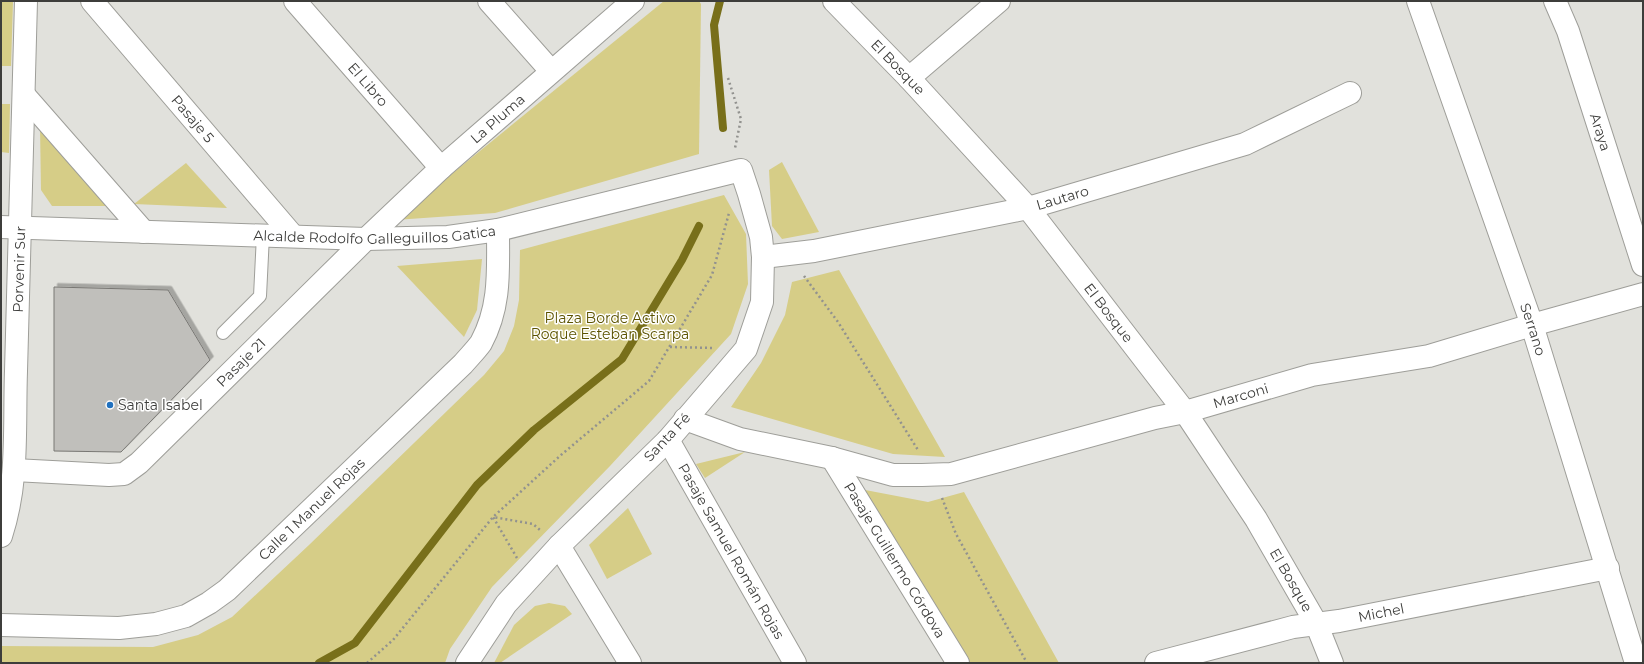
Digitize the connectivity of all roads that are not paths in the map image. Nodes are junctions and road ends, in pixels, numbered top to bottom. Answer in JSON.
{"nodes":[{"id":1,"x":26,"y":1,"type":"edge"},
{"id":2,"x":92,"y":1,"type":"edge"},
{"id":3,"x":294,"y":1,"type":"edge"},
{"id":4,"x":489,"y":1,"type":"edge"},
{"id":5,"x":633,"y":1,"type":"edge"},
{"id":6,"x":834,"y":1,"type":"edge"},
{"id":7,"x":999,"y":1,"type":"edge"},
{"id":8,"x":1418,"y":1,"type":"edge"},
{"id":9,"x":1555,"y":1,"type":"edge"},
{"id":10,"x":551,"y":71,"type":"junction"},
{"id":11,"x":909,"y":78,"type":"junction"},
{"id":12,"x":1350,"y":93,"type":"dead end"},
{"id":13,"x":24,"y":95,"type":"junction"},
{"id":14,"x":441,"y":168,"type":"junction"},
{"id":15,"x":735,"y":172,"type":"joint"},
{"id":16,"x":1028,"y":208,"type":"junction"},
{"id":17,"x":11,"y":228,"type":"edge"},
{"id":18,"x":498,"y":230,"type":"junction"},
{"id":19,"x":144,"y":232,"type":"junction"},
{"id":20,"x":264,"y":235,"type":"junction"},
{"id":21,"x":293,"y":236,"type":"junction"},
{"id":22,"x":366,"y":239,"type":"junction"},
{"id":23,"x":762,"y":258,"type":"junction"},
{"id":24,"x":1643,"y":265,"type":"edge"},
{"id":25,"x":1643,"y":294,"type":"edge"},
{"id":26,"x":1532,"y":325,"type":"junction"},
{"id":27,"x":223,"y":333,"type":"dead end"},
{"id":28,"x":8,"y":372,"type":"edge"},
{"id":29,"x":1185,"y":412,"type":"junction"},
{"id":30,"x":685,"y":419,"type":"junction"},
{"id":31,"x":668,"y":440,"type":"junction"},
{"id":32,"x":832,"y":458,"type":"junction"},
{"id":33,"x":14,"y":470,"type":"junction"},
{"id":34,"x":1,"y":536,"type":"edge"},
{"id":35,"x":559,"y":546,"type":"junction"},
{"id":36,"x":1608,"y":568,"type":"junction"},
{"id":37,"x":1316,"y":623,"type":"junction"},
{"id":38,"x":1,"y":625,"type":"edge"},
{"id":39,"x":467,"y":663,"type":"edge"},
{"id":40,"x":630,"y":663,"type":"edge"},
{"id":41,"x":795,"y":663,"type":"edge"},
{"id":42,"x":958,"y":663,"type":"edge"},
{"id":43,"x":1156,"y":663,"type":"edge"},
{"id":44,"x":1332,"y":663,"type":"edge"},
{"id":45,"x":1636,"y":663,"type":"edge"}],
"edges":[{"from":1,"to":13,"type":"street","name":"Porvenir Sur"},
{"from":2,"to":21,"type":"street","name":"Pasaje 5"},
{"from":3,"to":14,"type":"street","name":"El Libro"},
{"from":4,"to":10,"type":"street"},
{"from":5,"to":10,"type":"street","name":"La Pluma"},
{"from":6,"to":11,"type":"street","name":"El Bosque"},
{"from":7,"to":11,"type":"street"},
{"from":8,"to":26,"type":"street","name":"Serrano"},
{"from":9,"to":24,"type":"street","name":"Araya"},
{"from":10,"to":14,"type":"street","name":"La Pluma"},
{"from":11,"to":16,"type":"street","name":"El Bosque"},
{"from":12,"to":16,"type":"street","name":"Lautaro"},
{"from":13,"to":17,"type":"street","name":"Porvenir Sur"},
{"from":13,"to":19,"type":"street"},
{"from":14,"to":22,"type":"street","name":"La Pluma"},
{"from":15,"to":18,"type":"street","name":"Alcalde Rodolfo Galleguillos Gatica"},
{"from":15,"to":23,"type":"street","name":"Santa Fé"},
{"from":16,"to":23,"type":"street","name":"Lautaro"},
{"from":16,"to":29,"type":"street","name":"El Bosque"},
{"from":17,"to":19,"type":"street","name":"Alcalde Rodolfo Galleguillos Gatica"},
{"from":17,"to":28,"type":"street","name":"Porvenir Sur"},
{"from":18,"to":22,"type":"street","name":"Alcalde Rodolfo Galleguillos Gatica"},
{"from":18,"to":38,"type":"street","name":"Calle 1 Manuel Rojas"},
{"from":19,"to":20,"type":"street","name":"Alcalde Rodolfo Galleguillos Gatica"},
{"from":20,"to":21,"type":"street","name":"Alcalde Rodolfo Galleguillos Gatica"},
{"from":20,"to":27,"type":"lane"},
{"from":21,"to":22,"type":"street","name":"Alcalde Rodolfo Galleguillos Gatica"},
{"from":22,"to":33,"type":"street","name":"Pasaje 21"},
{"from":23,"to":30,"type":"street","name":"Santa Fé"},
{"from":25,"to":26,"type":"street","name":"Marconi"},
{"from":26,"to":29,"type":"street","name":"Marconi"},
{"from":26,"to":36,"type":"street","name":"Serrano"},
{"from":28,"to":33,"type":"street","name":"Porvenir Sur"},
{"from":29,"to":32,"type":"street","name":"Marconi"},
{"from":29,"to":37,"type":"street","name":"El Bosque"},
{"from":30,"to":31,"type":"street","name":"Santa Fé"},
{"from":30,"to":32,"type":"street","name":"Marconi"},
{"from":31,"to":35,"type":"street","name":"Santa Fé"},
{"from":31,"to":41,"type":"street","name":"Pasaje Samuel Román Rojas"},
{"from":32,"to":42,"type":"street","name":"Pasaje Guillermo Córdova"},
{"from":33,"to":34,"type":"street","name":"Porvenir Sur"},
{"from":35,"to":39,"type":"street","name":"Santa Fé"},
{"from":35,"to":40,"type":"street"},
{"from":36,"to":37,"type":"street","name":"Michel"},
{"from":36,"to":45,"type":"street","name":"Serrano"},
{"from":37,"to":43,"type":"street","name":"Michel"},
{"from":37,"to":44,"type":"street","name":"El Bosque"}]}
